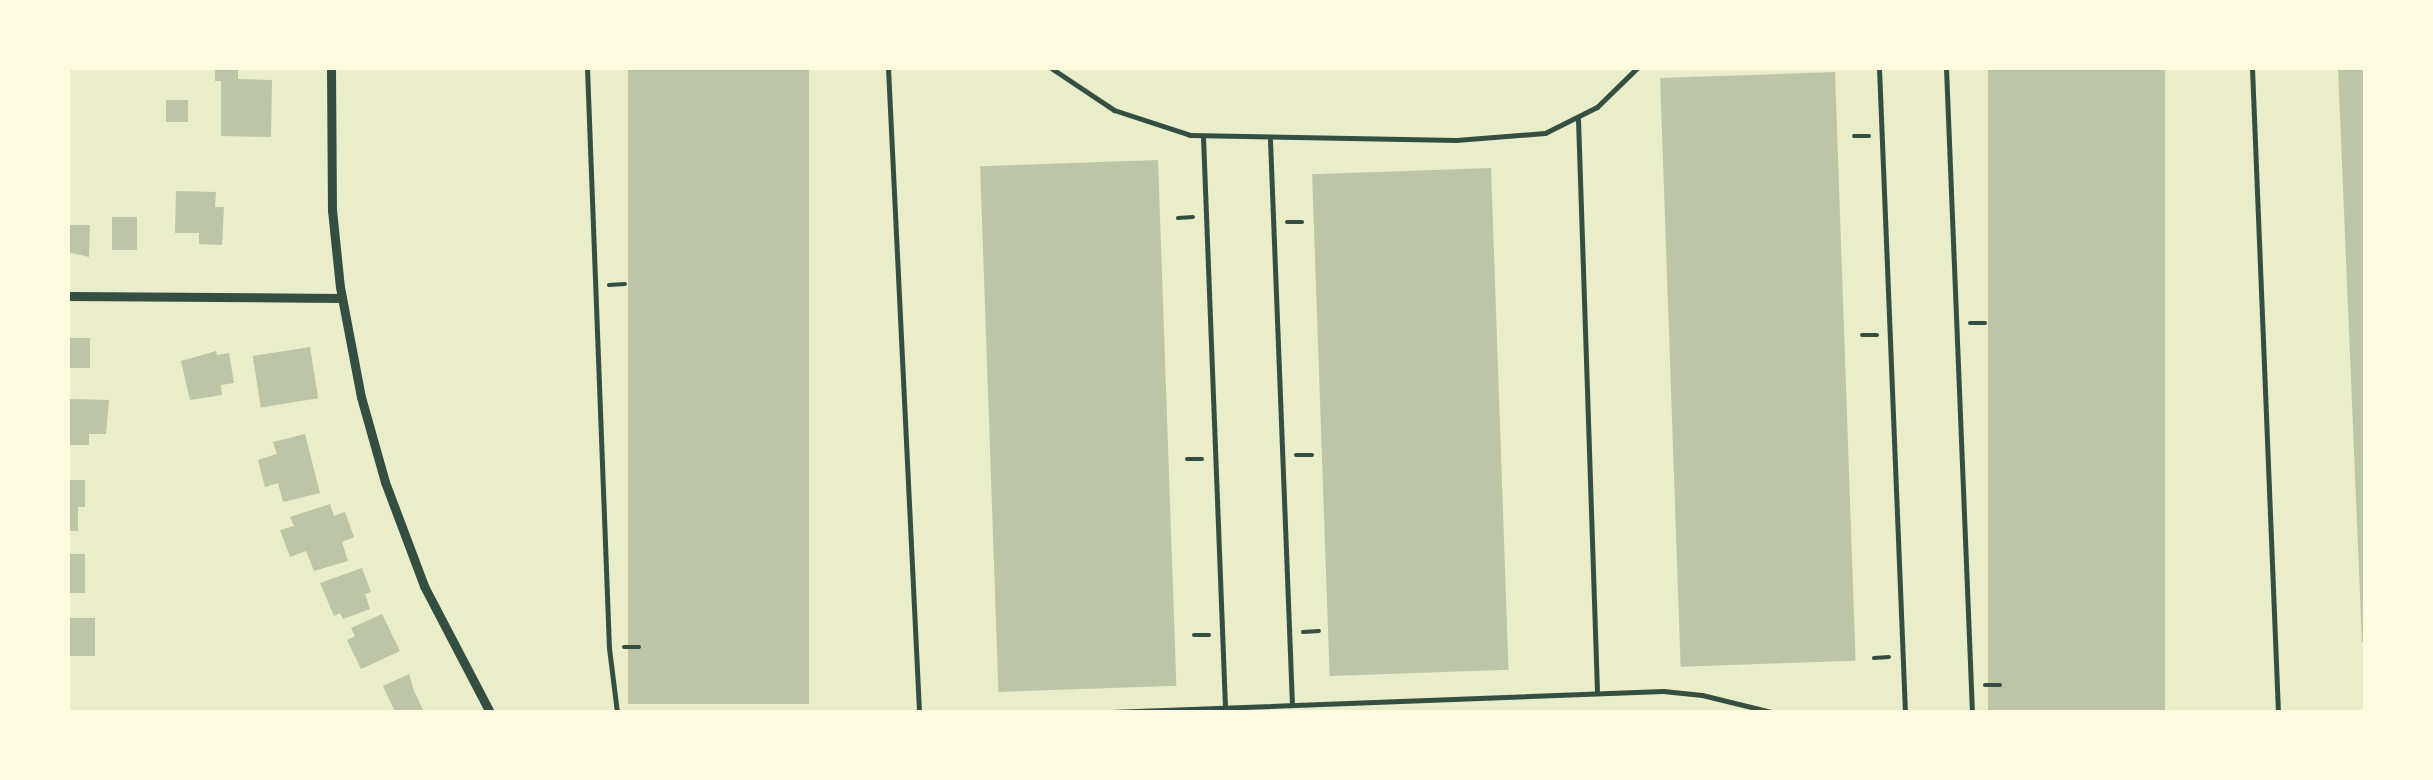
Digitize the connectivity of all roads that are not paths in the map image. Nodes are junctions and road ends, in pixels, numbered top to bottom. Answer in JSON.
{"nodes":[{"id":1,"x":331,"y":68,"type":"edge"},
{"id":2,"x":587,"y":68,"type":"edge"},
{"id":3,"x":888,"y":68,"type":"edge"},
{"id":4,"x":1052,"y":68,"type":"edge"},
{"id":5,"x":1638,"y":68,"type":"edge"},
{"id":6,"x":1879,"y":68,"type":"edge"},
{"id":7,"x":1946,"y":68,"type":"edge"},
{"id":8,"x":2252,"y":68,"type":"edge"},
{"id":9,"x":1578,"y":119,"type":"junction"},
{"id":10,"x":1203,"y":137,"type":"junction"},
{"id":11,"x":1270,"y":140,"type":"junction"},
{"id":12,"x":68,"y":296,"type":"edge"},
{"id":13,"x":342,"y":298,"type":"junction"},
{"id":14,"x":1597,"y":692,"type":"junction"},
{"id":15,"x":1292,"y":705,"type":"junction"},
{"id":16,"x":1225,"y":708,"type":"junction"},
{"id":17,"x":490,"y":712,"type":"edge"},
{"id":18,"x":617,"y":712,"type":"edge"},
{"id":19,"x":918,"y":712,"type":"edge"},
{"id":20,"x":1110,"y":712,"type":"edge"},
{"id":21,"x":1771,"y":712,"type":"edge"},
{"id":22,"x":1905,"y":712,"type":"edge"},
{"id":23,"x":1972,"y":712,"type":"edge"},
{"id":24,"x":2278,"y":712,"type":"edge"}],
"edges":[{"from":1,"to":13,"type":"street"},
{"from":2,"to":18,"type":"lane"},
{"from":3,"to":19,"type":"lane"},
{"from":4,"to":10,"type":"lane"},
{"from":5,"to":9,"type":"lane"},
{"from":6,"to":22,"type":"lane"},
{"from":7,"to":23,"type":"lane"},
{"from":8,"to":24,"type":"lane"},
{"from":9,"to":11,"type":"lane"},
{"from":9,"to":14,"type":"lane"},
{"from":10,"to":11,"type":"lane"},
{"from":10,"to":16,"type":"lane"},
{"from":11,"to":15,"type":"lane"},
{"from":12,"to":13,"type":"street"},
{"from":13,"to":17,"type":"street"},
{"from":14,"to":15,"type":"lane"},
{"from":14,"to":21,"type":"lane"},
{"from":15,"to":16,"type":"lane"},
{"from":16,"to":20,"type":"lane"}]}
